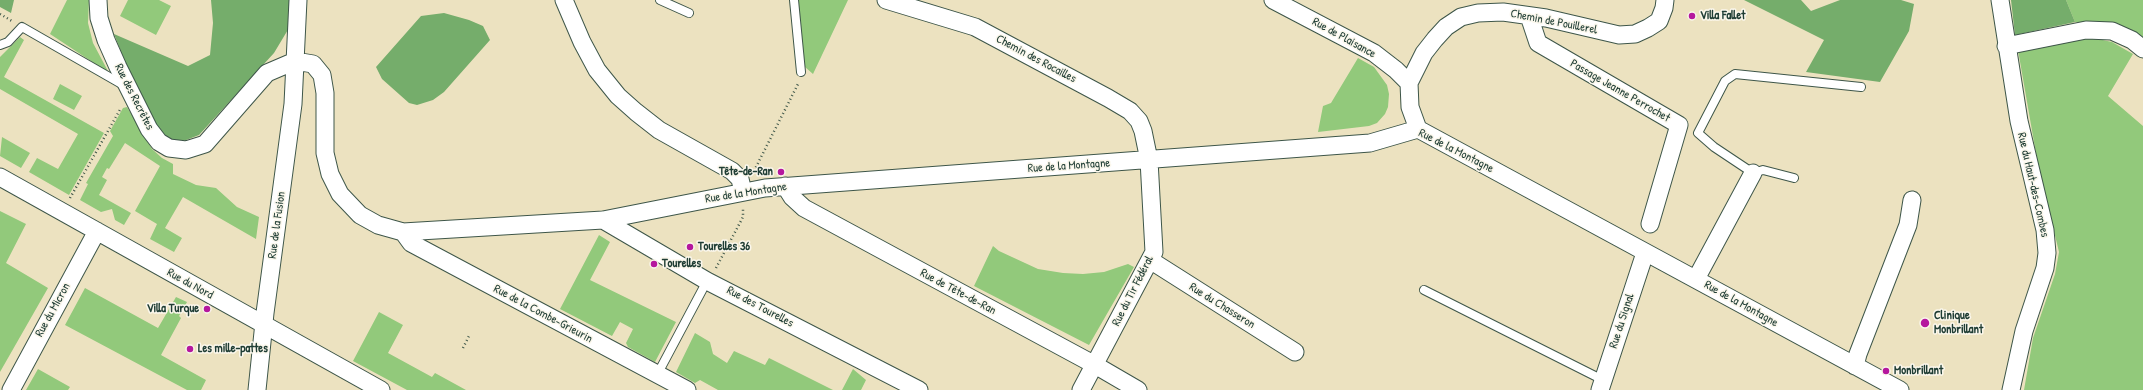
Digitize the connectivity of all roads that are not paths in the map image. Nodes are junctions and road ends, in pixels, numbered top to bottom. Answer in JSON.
{"nodes":[{"id":1,"x":98,"y":0,"type":"edge"},
{"id":2,"x":298,"y":0,"type":"edge"},
{"id":3,"x":564,"y":0,"type":"edge"},
{"id":4,"x":660,"y":0,"type":"edge"},
{"id":5,"x":794,"y":0,"type":"edge"},
{"id":6,"x":886,"y":0,"type":"edge"},
{"id":7,"x":1273,"y":0,"type":"edge"},
{"id":8,"x":1665,"y":0,"type":"edge"},
{"id":9,"x":2000,"y":0,"type":"edge"},
{"id":10,"x":689,"y":13,"type":"dead end"},
{"id":11,"x":1529,"y":16,"type":"junction"},
{"id":12,"x":0,"y":45,"type":"edge"},
{"id":13,"x":2006,"y":46,"type":"junction"},
{"id":14,"x":2143,"y":49,"type":"edge"},
{"id":15,"x":295,"y":61,"type":"junction"},
{"id":16,"x":801,"y":72,"type":"road end"},
{"id":17,"x":1409,"y":83,"type":"junction"},
{"id":18,"x":128,"y":88,"type":"junction"},
{"id":19,"x":1861,"y":88,"type":"dead end"},
{"id":20,"x":1418,"y":129,"type":"junction"},
{"id":21,"x":1149,"y":160,"type":"junction"},
{"id":22,"x":1752,"y":173,"type":"junction"},
{"id":23,"x":0,"y":177,"type":"edge"},
{"id":24,"x":1794,"y":178,"type":"dead end"},
{"id":25,"x":785,"y":186,"type":"junction"},
{"id":26,"x":742,"y":198,"type":"junction"},
{"id":27,"x":1912,"y":200,"type":"dead end"},
{"id":28,"x":603,"y":220,"type":"junction"},
{"id":29,"x":1650,"y":224,"type":"dead end"},
{"id":30,"x":97,"y":231,"type":"junction"},
{"id":31,"x":403,"y":232,"type":"junction"},
{"id":32,"x":1645,"y":253,"type":"junction"},
{"id":33,"x":1150,"y":260,"type":"junction"},
{"id":34,"x":712,"y":274,"type":"junction"},
{"id":35,"x":1696,"y":279,"type":"junction"},
{"id":36,"x":1424,"y":290,"type":"dead end"},
{"id":37,"x":264,"y":325,"type":"junction"},
{"id":38,"x":1295,"y":352,"type":"dead end"},
{"id":39,"x":1095,"y":365,"type":"junction"},
{"id":40,"x":1855,"y":366,"type":"junction"},
{"id":41,"x":657,"y":375,"type":"junction"},
{"id":42,"x":1602,"y":385,"type":"edge"},
{"id":43,"x":11,"y":390,"type":"edge"},
{"id":44,"x":257,"y":390,"type":"edge"},
{"id":45,"x":381,"y":390,"type":"edge"},
{"id":46,"x":687,"y":390,"type":"edge"},
{"id":47,"x":919,"y":390,"type":"edge"},
{"id":48,"x":1081,"y":390,"type":"edge"},
{"id":49,"x":1138,"y":390,"type":"edge"},
{"id":50,"x":1900,"y":390,"type":"edge"},
{"id":51,"x":2011,"y":390,"type":"edge"}],
"edges":[{"from":1,"to":18,"type":"street","name":"Rue des Recrêtes"},
{"from":2,"to":15,"type":"street","name":"Rue de la Fusion"},
{"from":3,"to":26,"type":"street"},
{"from":4,"to":10,"type":"lane"},
{"from":5,"to":16,"type":"lane"},
{"from":6,"to":21,"type":"street","name":"Chemin des Rocailles"},
{"from":7,"to":17,"type":"street","name":"Rue de Plaisance"},
{"from":8,"to":11,"type":"street","name":"Chemin de Pouillerel"},
{"from":9,"to":13,"type":"street","name":"Rue du Haut-des-Combes"},
{"from":11,"to":17,"type":"street","name":"Chemin de Pouillerel"},
{"from":11,"to":29,"type":"street","name":"Passage Jeanne Perrochet"},
{"from":12,"to":18,"type":"lane"},
{"from":13,"to":14,"type":"street"},
{"from":13,"to":51,"type":"street","name":"Rue du Haut-des-Combes"},
{"from":15,"to":18,"type":"street","name":"Rue des Recrêtes"},
{"from":15,"to":31,"type":"street","name":"Rue de la Montagne"},
{"from":15,"to":37,"type":"street","name":"Rue de la Fusion"},
{"from":17,"to":20,"type":"street"},
{"from":19,"to":22,"type":"lane"},
{"from":20,"to":21,"type":"street","name":"Rue de la Montagne"},
{"from":20,"to":32,"type":"street","name":"Rue de la Montagne"},
{"from":21,"to":25,"type":"street","name":"Rue de la Montagne"},
{"from":21,"to":33,"type":"street","name":"Rue du Tir Fédéral"},
{"from":22,"to":24,"type":"lane"},
{"from":22,"to":35,"type":"street"},
{"from":23,"to":30,"type":"street","name":"Rue du Nord"},
{"from":25,"to":26,"type":"street","name":"Rue de la Montagne"},
{"from":25,"to":39,"type":"street","name":"Rue de Tête-de-Ran"},
{"from":26,"to":28,"type":"street","name":"Rue de la Montagne"},
{"from":27,"to":40,"type":"street"},
{"from":28,"to":31,"type":"street","name":"Rue de la Montagne"},
{"from":28,"to":34,"type":"street","name":"Rue des Tourelles"},
{"from":30,"to":37,"type":"street","name":"Rue du Nord"},
{"from":30,"to":43,"type":"street","name":"Rue du Micron"},
{"from":31,"to":41,"type":"street","name":"Rue de la Combe-Grieurin"},
{"from":32,"to":35,"type":"street","name":"Rue de la Montagne"},
{"from":32,"to":42,"type":"street","name":"Rue du Signal"},
{"from":33,"to":38,"type":"street","name":"Rue du Chasseron"},
{"from":33,"to":39,"type":"street","name":"Rue du Tir Fédéral"},
{"from":34,"to":41,"type":"lane"},
{"from":34,"to":47,"type":"street","name":"Rue des Tourelles"},
{"from":35,"to":40,"type":"street","name":"Rue de la Montagne"},
{"from":36,"to":42,"type":"lane"},
{"from":37,"to":44,"type":"street","name":"Rue de la Fusion"},
{"from":37,"to":45,"type":"street","name":"Rue du Nord"},
{"from":39,"to":48,"type":"street","name":"Rue du Tir Fédéral"},
{"from":39,"to":49,"type":"street","name":"Rue de Tête-de-Ran"},
{"from":40,"to":50,"type":"street","name":"Rue de la Montagne"},
{"from":41,"to":46,"type":"street","name":"Rue de la Combe-Grieurin"}]}
